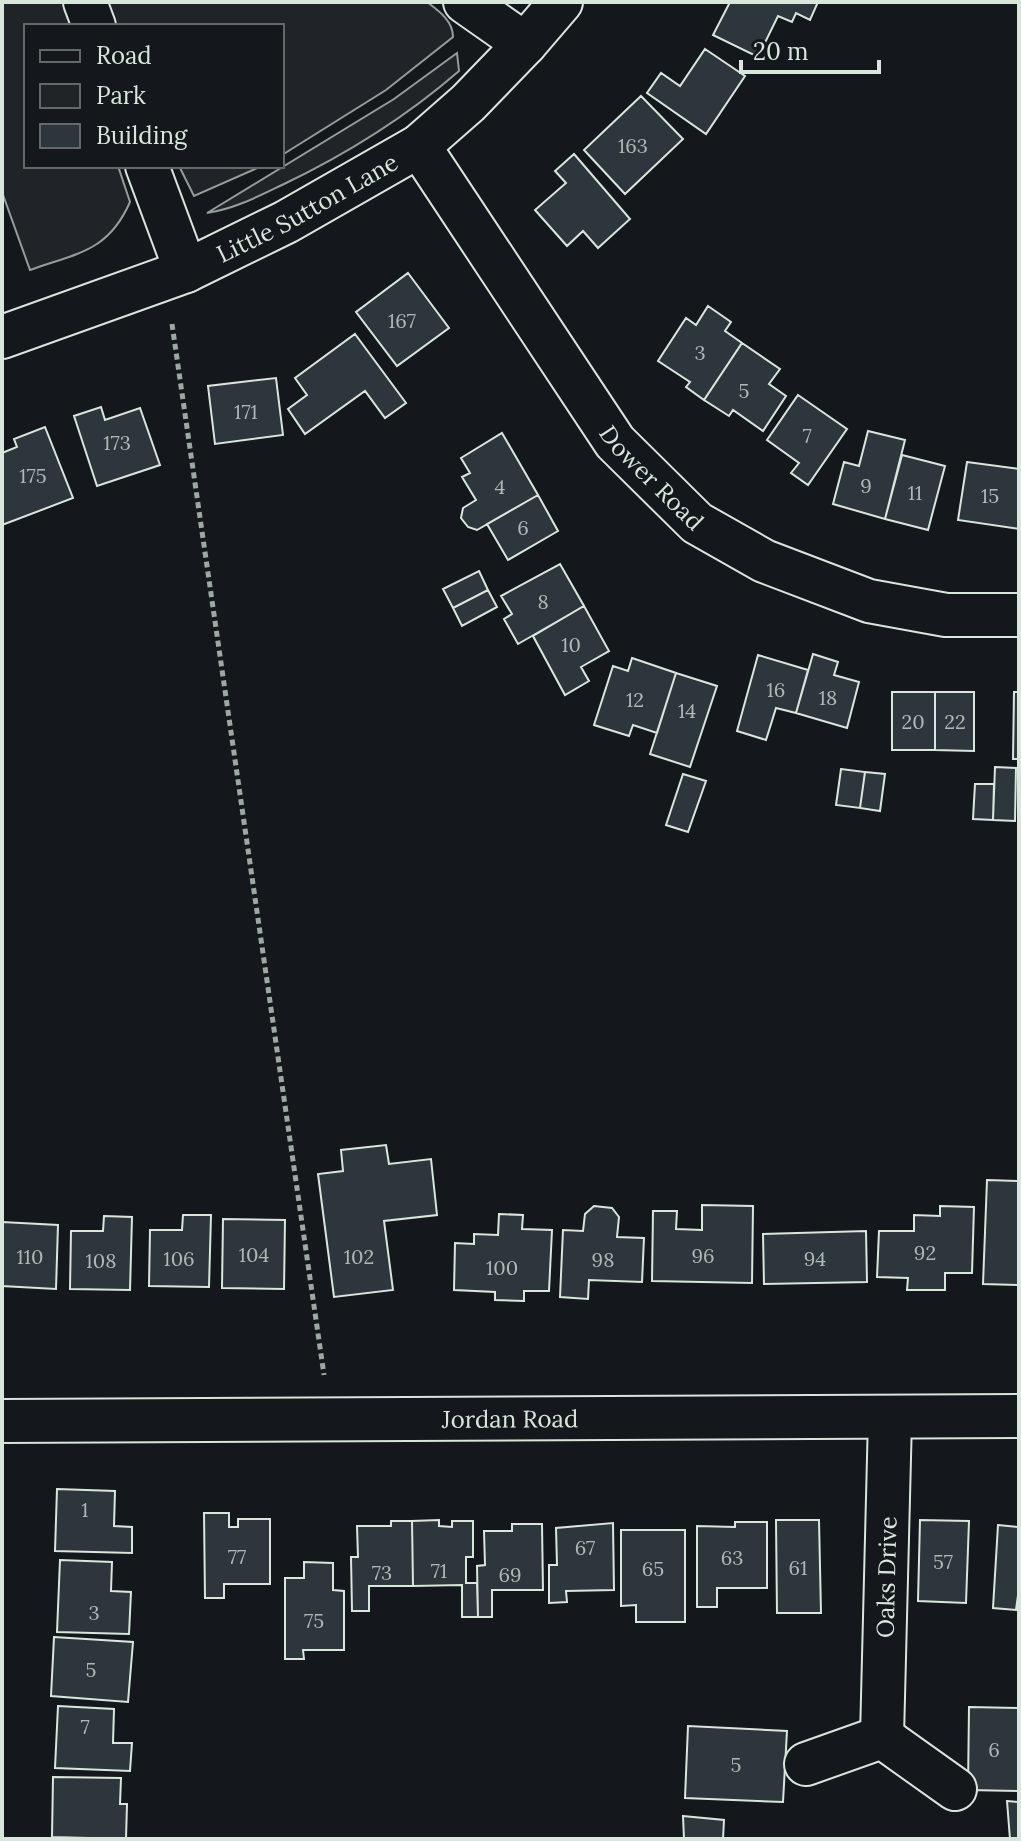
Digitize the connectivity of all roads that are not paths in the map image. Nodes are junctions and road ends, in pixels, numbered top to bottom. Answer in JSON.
{"nodes":[{"id":1,"x":85,"y":2,"type":"edge"},
{"id":2,"x":465,"y":2,"type":"edge"},
{"id":3,"x":561,"y":2,"type":"edge"},
{"id":4,"x":93,"y":24,"type":"edge"},
{"id":5,"x":525,"y":44,"type":"junction"},
{"id":6,"x":419,"y":146,"type":"junction"},
{"id":7,"x":148,"y":168,"type":"edge"},
{"id":8,"x":176,"y":275,"type":"junction"},
{"id":9,"x":2,"y":337,"type":"edge"},
{"id":10,"x":1019,"y":615,"type":"edge"},
{"id":11,"x":1019,"y":1416,"type":"edge"},
{"id":12,"x":890,"y":1418,"type":"junction"},
{"id":13,"x":2,"y":1421,"type":"edge"},
{"id":14,"x":882,"y":1737,"type":"junction"},
{"id":15,"x":806,"y":1764,"type":"dead end"},
{"id":16,"x":955,"y":1789,"type":"dead end"}],
"edges":[{"from":1,"to":4,"type":"street"},
{"from":2,"to":5,"type":"street"},
{"from":3,"to":5,"type":"street","name":"Little Sutton Lane"},
{"from":5,"to":6,"type":"street","name":"Little Sutton Lane"},
{"from":6,"to":8,"type":"street","name":"Little Sutton Lane"},
{"from":6,"to":10,"type":"street","name":"Dower Road"},
{"from":7,"to":8,"type":"street"},
{"from":8,"to":9,"type":"street","name":"Little Sutton Lane"},
{"from":11,"to":12,"type":"street","name":"Jordan Road"},
{"from":12,"to":13,"type":"street","name":"Jordan Road"},
{"from":12,"to":14,"type":"street","name":"Oaks Drive"},
{"from":14,"to":15,"type":"street"},
{"from":14,"to":16,"type":"street"}]}
